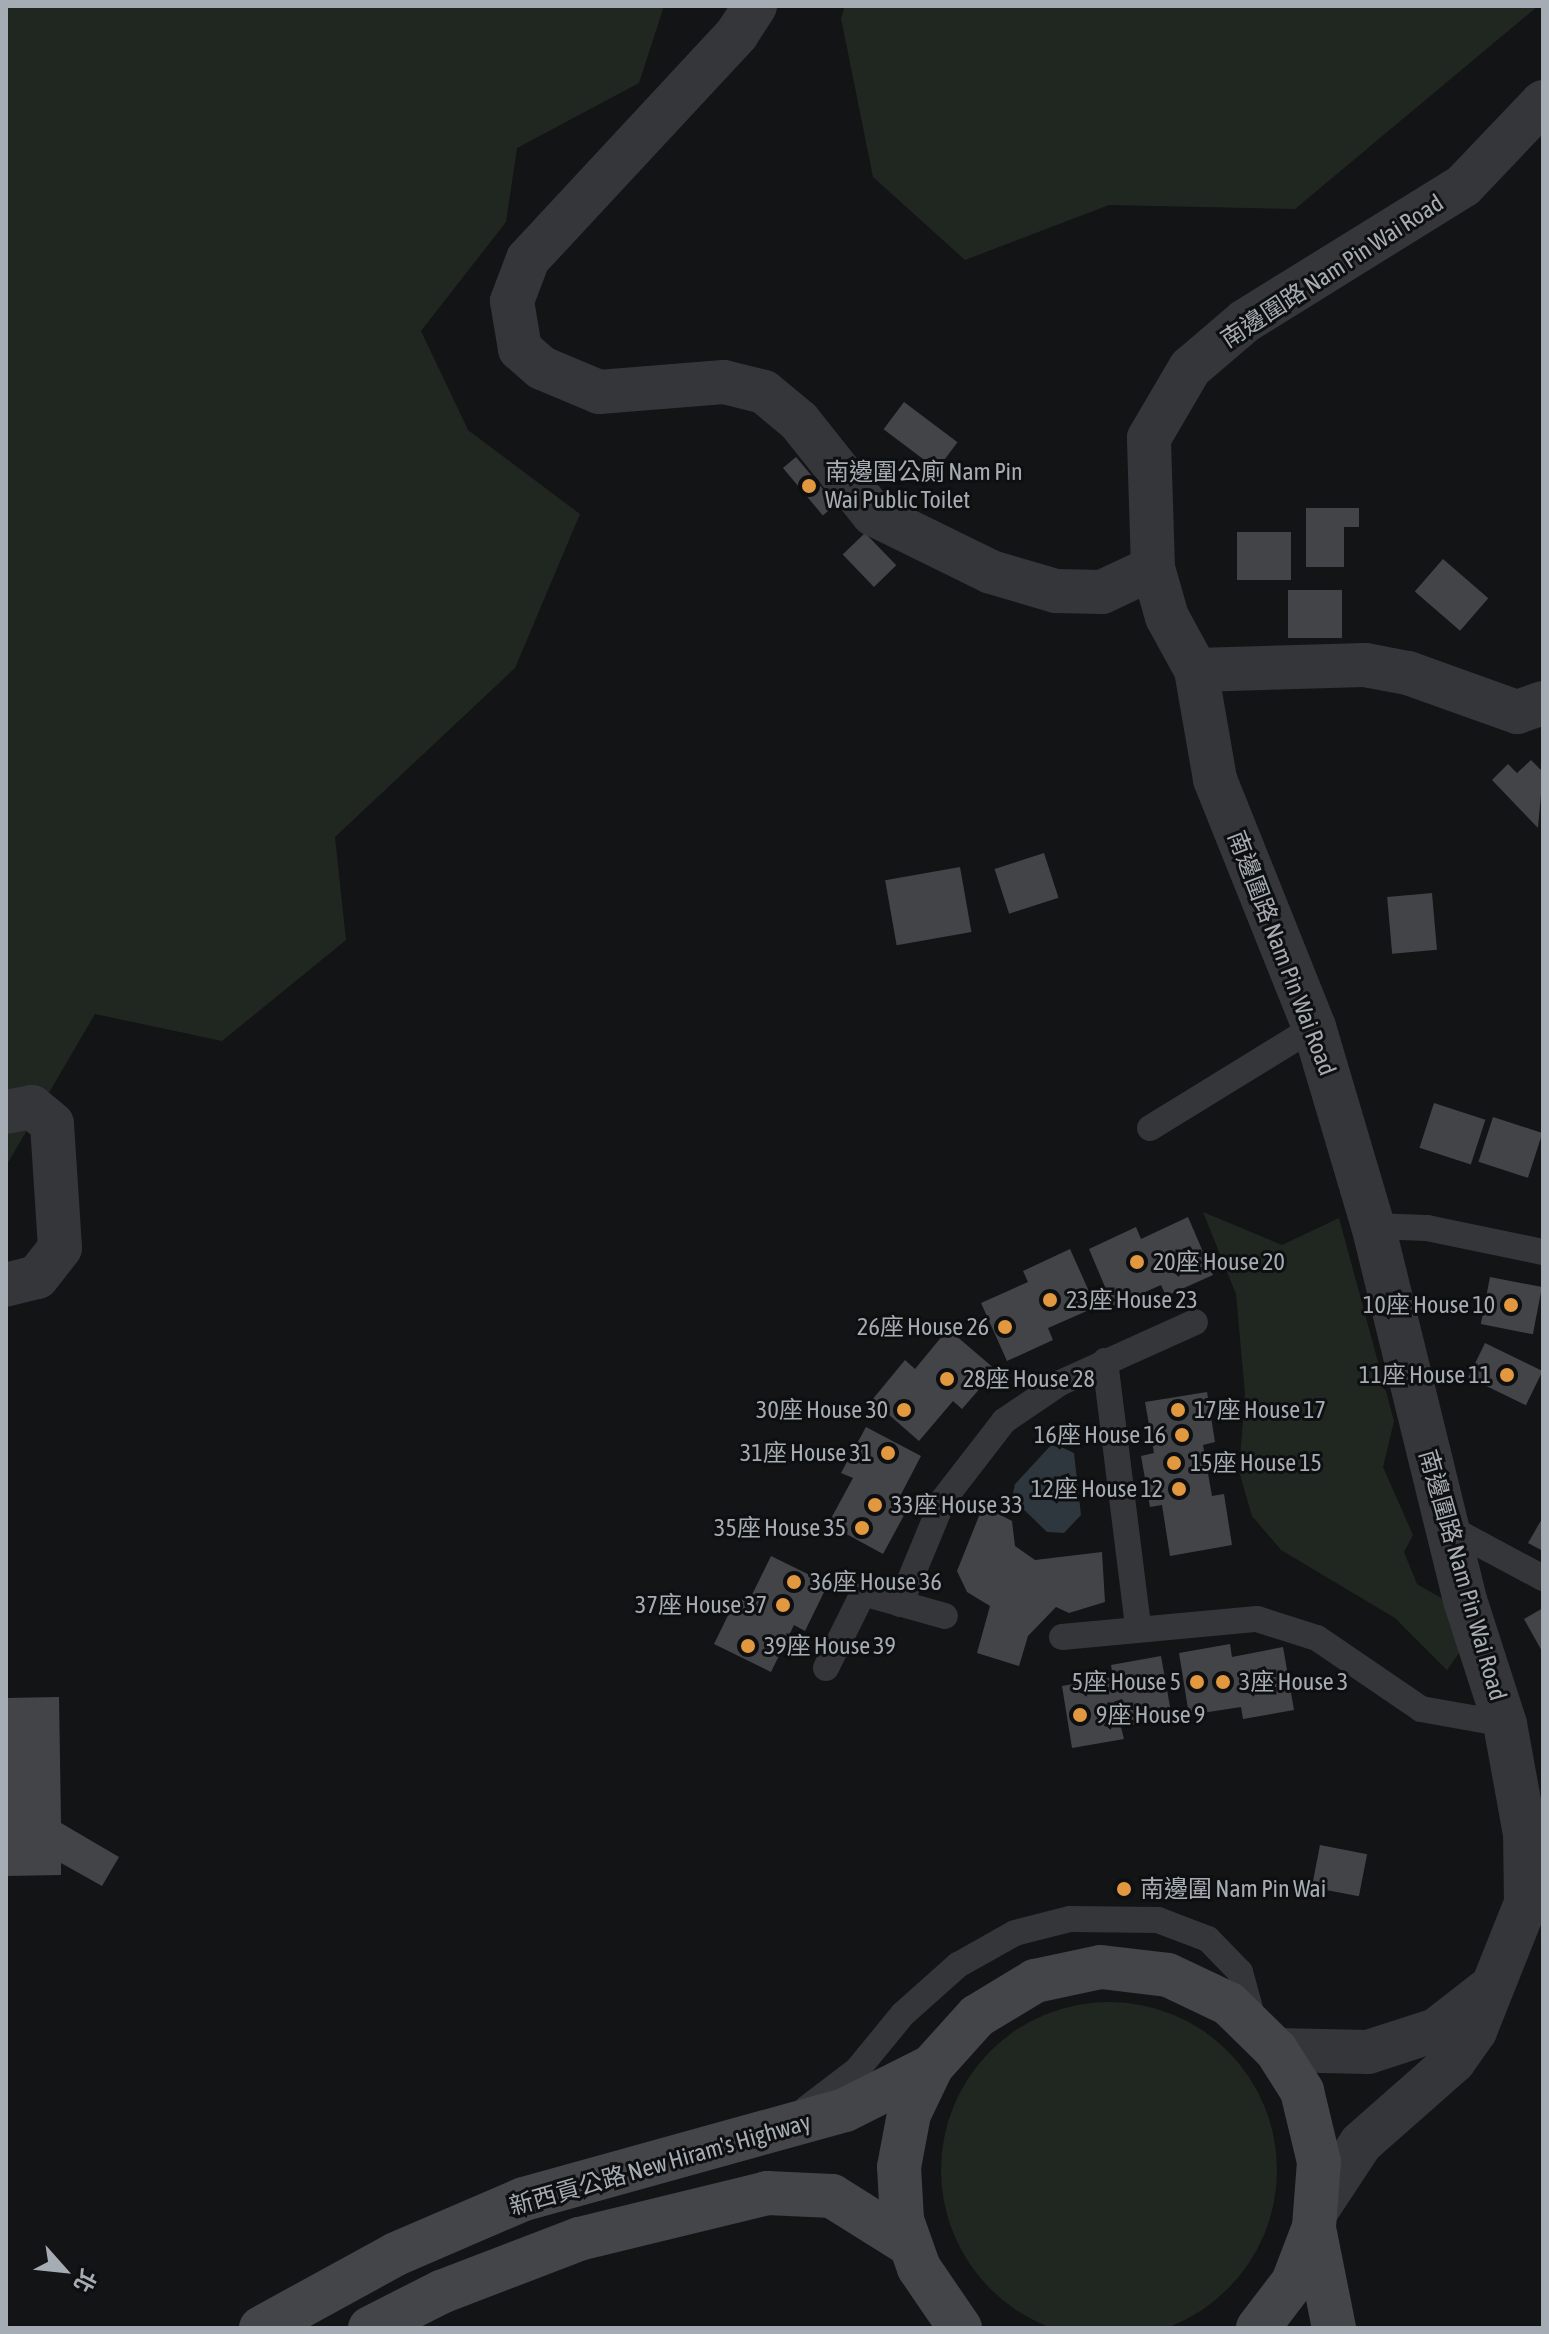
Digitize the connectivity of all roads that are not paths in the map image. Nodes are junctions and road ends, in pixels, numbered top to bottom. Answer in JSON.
{"nodes":[{"id":1,"x":755,"y":6,"type":"edge"},
{"id":2,"x":1543,"y":102,"type":"edge"},
{"id":3,"x":1153,"y":568,"type":"junction"},
{"id":4,"x":1196,"y":670,"type":"junction"},
{"id":5,"x":1543,"y":703,"type":"edge"},
{"id":6,"x":1314,"y":1027,"type":"junction"},
{"id":7,"x":6,"y":1112,"type":"edge"},
{"id":8,"x":1150,"y":1128,"type":"dead end"},
{"id":9,"x":1373,"y":1226,"type":"junction"},
{"id":10,"x":1543,"y":1252,"type":"edge"},
{"id":11,"x":6,"y":1285,"type":"edge"},
{"id":12,"x":1195,"y":1322,"type":"dead end"},
{"id":13,"x":1105,"y":1361,"type":"junction"},
{"id":14,"x":1446,"y":1526,"type":"junction"},
{"id":15,"x":1543,"y":1578,"type":"edge"},
{"id":16,"x":900,"y":1604,"type":"junction"},
{"id":17,"x":945,"y":1616,"type":"dead end"},
{"id":18,"x":1138,"y":1627,"type":"junction"},
{"id":19,"x":1062,"y":1637,"type":"dead end"},
{"id":20,"x":826,"y":1668,"type":"dead end"},
{"id":21,"x":1505,"y":1724,"type":"junction"},
{"id":22,"x":1535,"y":1903,"type":"edge"},
{"id":23,"x":1500,"y":1978,"type":"junction"},
{"id":24,"x":1266,"y":2038,"type":"junction"},
{"id":25,"x":932,"y":2066,"type":"junction"},
{"id":26,"x":764,"y":2135,"type":"junction"},
{"id":27,"x":1316,"y":2219,"type":"junction"},
{"id":28,"x":910,"y":2245,"type":"junction"},
{"id":29,"x":928,"y":2308,"type":"edge"},
{"id":30,"x":261,"y":2328,"type":"edge"},
{"id":31,"x":370,"y":2328,"type":"edge"},
{"id":32,"x":960,"y":2328,"type":"edge"},
{"id":33,"x":1258,"y":2328,"type":"edge"},
{"id":34,"x":1334,"y":2328,"type":"edge"}],
"edges":[{"from":1,"to":3,"type":"street"},
{"from":2,"to":3,"type":"street","name":"南邊圍路 Nam Pin Wai Road"},
{"from":3,"to":4,"type":"street","name":"南邊圍路 Nam Pin Wai Road"},
{"from":4,"to":5,"type":"street"},
{"from":4,"to":6,"type":"street","name":"南邊圍路 Nam Pin Wai Road"},
{"from":6,"to":8,"type":"lane"},
{"from":6,"to":9,"type":"street","name":"南邊圍路 Nam Pin Wai Road"},
{"from":7,"to":11,"type":"street"},
{"from":9,"to":10,"type":"lane"},
{"from":9,"to":14,"type":"street","name":"南邊圍路 Nam Pin Wai Road"},
{"from":12,"to":13,"type":"lane"},
{"from":13,"to":16,"type":"lane"},
{"from":13,"to":18,"type":"lane"},
{"from":14,"to":15,"type":"lane"},
{"from":14,"to":21,"type":"street","name":"南邊圍路 Nam Pin Wai Road"},
{"from":16,"to":17,"type":"lane"},
{"from":16,"to":20,"type":"lane"},
{"from":18,"to":19,"type":"lane"},
{"from":18,"to":21,"type":"lane"},
{"from":21,"to":22,"type":"street","name":"南邊圍路 Nam Pin Wai Road"},
{"from":22,"to":23,"type":"street","name":"南邊圍路 Nam Pin Wai Road"},
{"from":23,"to":24,"type":"street"},
{"from":23,"to":27,"type":"street","name":"南邊圍路 Nam Pin Wai Road"},
{"from":24,"to":25,"type":"main road"},
{"from":24,"to":26,"type":"lane"},
{"from":24,"to":27,"type":"main road"},
{"from":25,"to":26,"type":"main road","name":"新西貢公路 New Hiram's Highway"},
{"from":25,"to":28,"type":"main road"},
{"from":26,"to":30,"type":"main road","name":"新西貢公路 New Hiram's Highway"},
{"from":27,"to":33,"type":"main road"},
{"from":27,"to":34,"type":"main road"},
{"from":28,"to":29,"type":"main road"},
{"from":28,"to":31,"type":"main road","name":"新西貢公路 New Hiram's Highway"},
{"from":29,"to":32,"type":"main road"}]}
